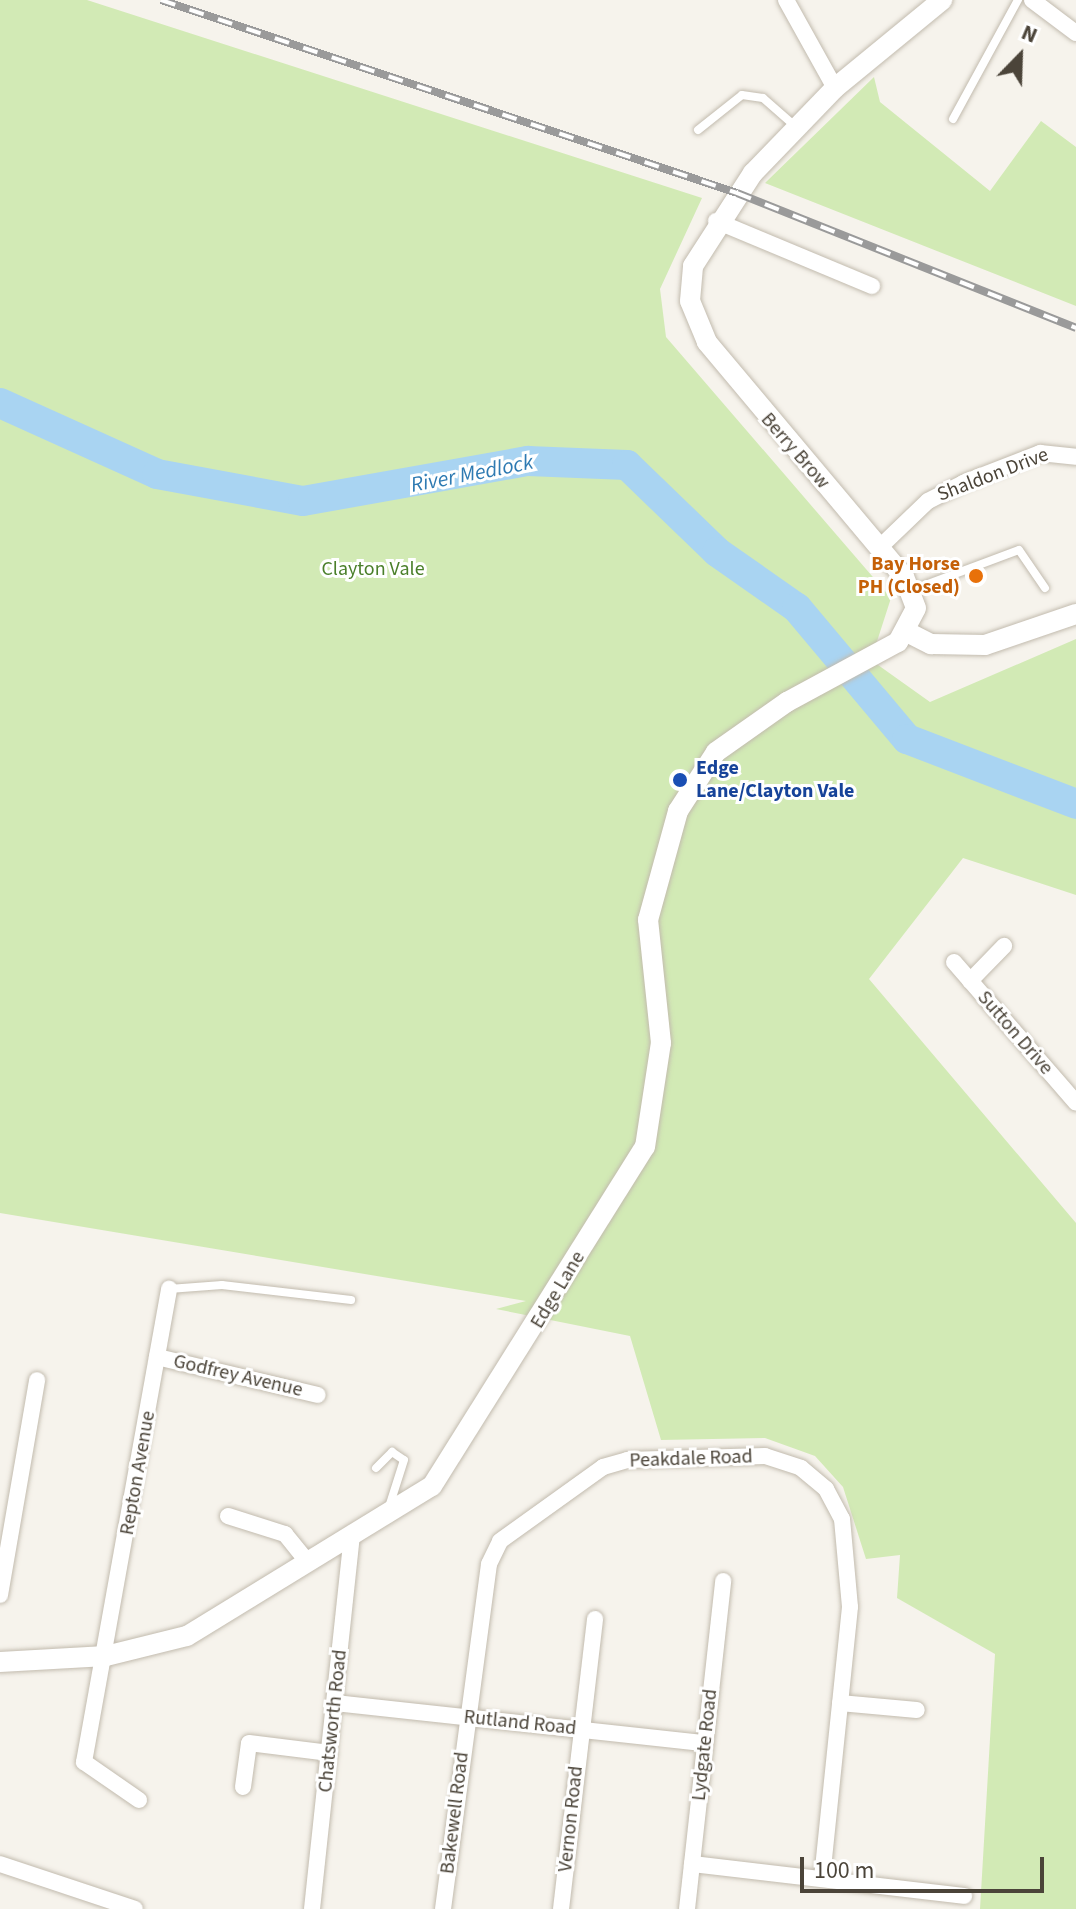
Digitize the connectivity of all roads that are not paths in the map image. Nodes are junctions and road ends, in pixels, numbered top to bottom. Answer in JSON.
{"nodes":[{"id":1,"x":786,"y":0,"type":"edge"},
{"id":2,"x":942,"y":0,"type":"edge"},
{"id":3,"x":1018,"y":0,"type":"edge"},
{"id":4,"x":1032,"y":0,"type":"edge"},
{"id":5,"x":1076,"y":33,"type":"edge"},
{"id":6,"x":835,"y":88,"type":"junction"},
{"id":7,"x":953,"y":119,"type":"dead end"},
{"id":8,"x":796,"y":128,"type":"junction"},
{"id":9,"x":698,"y":130,"type":"dead end"},
{"id":10,"x":716,"y":221,"type":"junction"},
{"id":11,"x":872,"y":286,"type":"dead end"},
{"id":12,"x":1076,"y":457,"type":"edge"},
{"id":13,"x":880,"y":547,"type":"junction"},
{"id":14,"x":1045,"y":588,"type":"dead end"},
{"id":15,"x":912,"y":590,"type":"junction"},
{"id":16,"x":1076,"y":614,"type":"edge"},
{"id":17,"x":907,"y":632,"type":"junction"},
{"id":18,"x":1004,"y":946,"type":"dead end"},
{"id":19,"x":954,"y":962,"type":"dead end"},
{"id":20,"x":970,"y":981,"type":"junction"},
{"id":21,"x":1076,"y":1103,"type":"edge"},
{"id":22,"x":169,"y":1289,"type":"joint"},
{"id":23,"x":351,"y":1300,"type":"dead end"},
{"id":24,"x":157,"y":1357,"type":"junction"},
{"id":25,"x":37,"y":1380,"type":"dead end"},
{"id":26,"x":318,"y":1395,"type":"dead end"},
{"id":27,"x":376,"y":1468,"type":"dead end"},
{"id":28,"x":228,"y":1516,"type":"dead end"},
{"id":29,"x":387,"y":1516,"type":"junction"},
{"id":30,"x":352,"y":1533,"type":"junction"},
{"id":31,"x":305,"y":1559,"type":"junction"},
{"id":32,"x":723,"y":1581,"type":"dead end"},
{"id":33,"x":0,"y":1595,"type":"edge"},
{"id":34,"x":595,"y":1619,"type":"dead end"},
{"id":35,"x":106,"y":1656,"type":"junction"},
{"id":36,"x":0,"y":1662,"type":"edge"},
{"id":37,"x":335,"y":1703,"type":"junction"},
{"id":38,"x":840,"y":1703,"type":"junction"},
{"id":39,"x":917,"y":1710,"type":"dead end"},
{"id":40,"x":467,"y":1717,"type":"junction"},
{"id":41,"x":580,"y":1730,"type":"junction"},
{"id":42,"x":705,"y":1743,"type":"junction"},
{"id":43,"x":329,"y":1753,"type":"junction"},
{"id":44,"x":243,"y":1787,"type":"dead end"},
{"id":45,"x":139,"y":1800,"type":"dead end"},
{"id":46,"x":0,"y":1864,"type":"edge"},
{"id":47,"x":692,"y":1864,"type":"junction"},
{"id":48,"x":822,"y":1879,"type":"junction"},
{"id":49,"x":964,"y":1896,"type":"dead end"},
{"id":50,"x":135,"y":1909,"type":"edge"},
{"id":51,"x":312,"y":1909,"type":"edge"},
{"id":52,"x":443,"y":1909,"type":"edge"},
{"id":53,"x":561,"y":1909,"type":"edge"},
{"id":54,"x":687,"y":1909,"type":"edge"}],
"edges":[{"from":1,"to":6,"type":"street"},
{"from":2,"to":6,"type":"street","name":"Berry Brow"},
{"from":3,"to":7,"type":"lane"},
{"from":4,"to":5,"type":"street"},
{"from":6,"to":8,"type":"street","name":"Berry Brow"},
{"from":8,"to":9,"type":"lane"},
{"from":8,"to":10,"type":"street","name":"Berry Brow"},
{"from":10,"to":11,"type":"street"},
{"from":10,"to":13,"type":"street","name":"Berry Brow"},
{"from":12,"to":13,"type":"street","name":"Shaldon Drive"},
{"from":13,"to":15,"type":"street","name":"Berry Brow"},
{"from":14,"to":15,"type":"lane"},
{"from":15,"to":17,"type":"street"},
{"from":16,"to":17,"type":"street"},
{"from":17,"to":29,"type":"street","name":"Edge Lane"},
{"from":18,"to":20,"type":"street"},
{"from":19,"to":20,"type":"street","name":"Sutton Drive"},
{"from":20,"to":21,"type":"street","name":"Sutton Drive"},
{"from":22,"to":23,"type":"lane"},
{"from":22,"to":24,"type":"street","name":"Repton Avenue"},
{"from":24,"to":26,"type":"street","name":"Godfrey Avenue"},
{"from":24,"to":35,"type":"street","name":"Repton Avenue"},
{"from":25,"to":33,"type":"street"},
{"from":27,"to":29,"type":"lane"},
{"from":28,"to":31,"type":"street"},
{"from":29,"to":30,"type":"street","name":"Edge Lane"},
{"from":30,"to":31,"type":"street","name":"Edge Lane"},
{"from":30,"to":37,"type":"street","name":"Chatsworth Road"},
{"from":31,"to":35,"type":"street","name":"Edge Lane"},
{"from":32,"to":42,"type":"street","name":"Lydgate Road"},
{"from":34,"to":41,"type":"street","name":"Vernon Road"},
{"from":35,"to":36,"type":"street","name":"Edge Lane"},
{"from":35,"to":45,"type":"street","name":"Repton Avenue"},
{"from":37,"to":40,"type":"street","name":"Rutland Road"},
{"from":37,"to":43,"type":"street","name":"Chatsworth Road"},
{"from":38,"to":39,"type":"street"},
{"from":38,"to":40,"type":"street","name":"Peakdale Road"},
{"from":38,"to":48,"type":"street","name":"Peakdale Road"},
{"from":40,"to":41,"type":"street","name":"Rutland Road"},
{"from":40,"to":52,"type":"street","name":"Bakewell Road"},
{"from":41,"to":42,"type":"street","name":"Rutland Road"},
{"from":41,"to":53,"type":"street","name":"Vernon Road"},
{"from":42,"to":47,"type":"street","name":"Lydgate Road"},
{"from":43,"to":44,"type":"street"},
{"from":43,"to":51,"type":"street","name":"Chatsworth Road"},
{"from":46,"to":50,"type":"street"},
{"from":47,"to":48,"type":"street"},
{"from":47,"to":54,"type":"street","name":"Lydgate Road"},
{"from":48,"to":49,"type":"street"}]}
